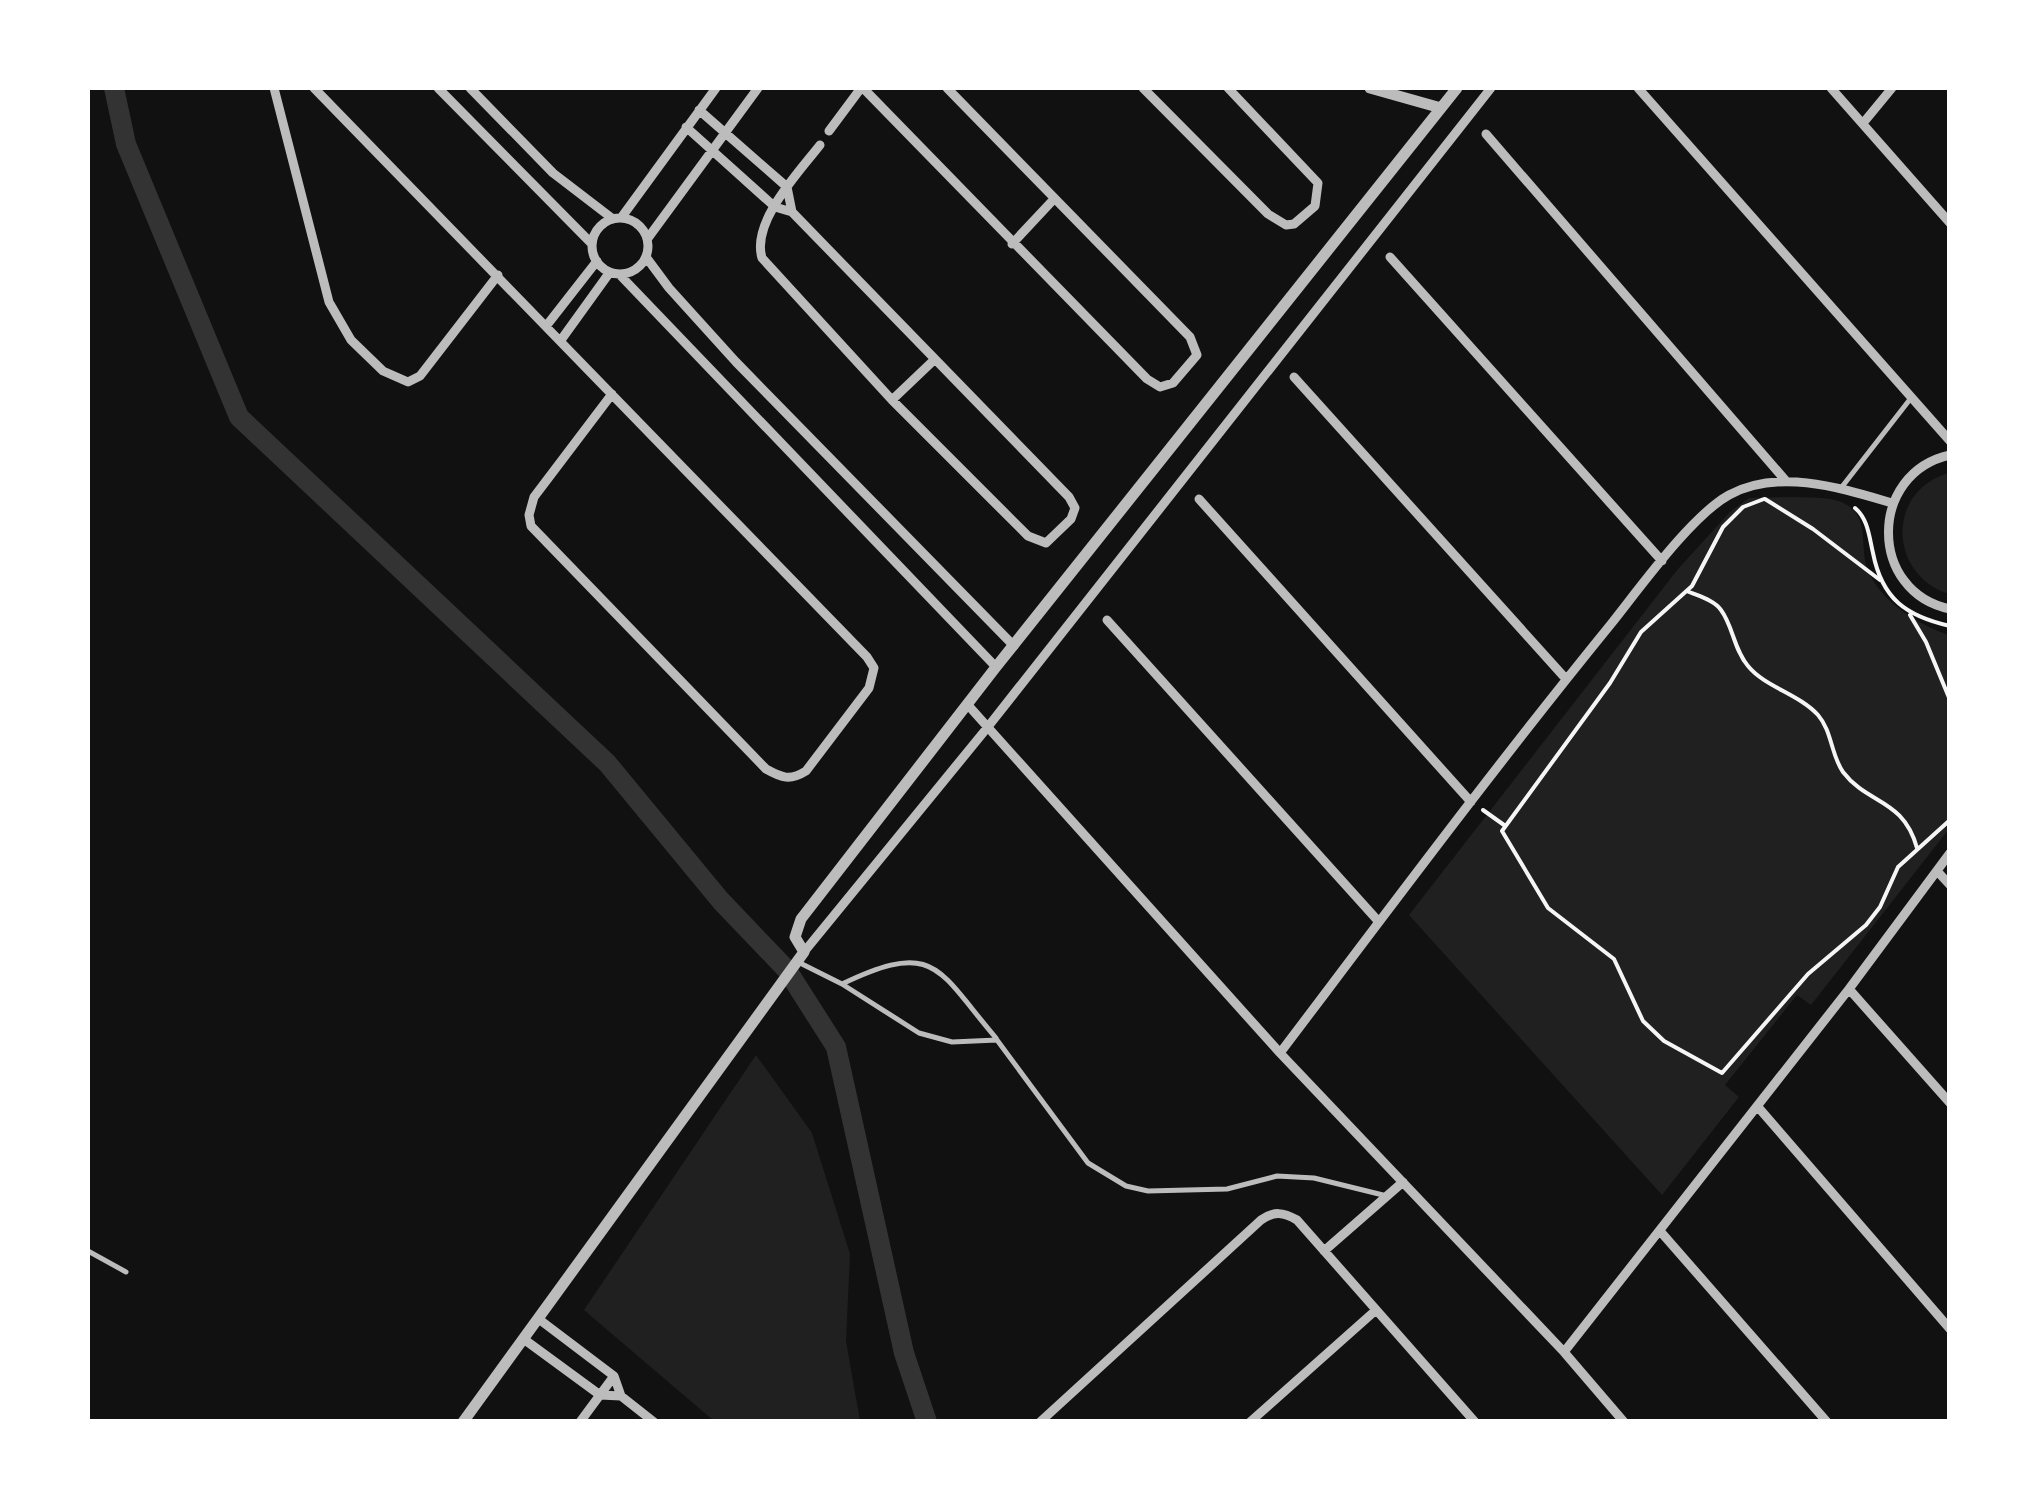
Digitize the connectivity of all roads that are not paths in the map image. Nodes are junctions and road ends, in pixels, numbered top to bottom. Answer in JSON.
{"nodes":[{"id":1,"x":274,"y":88,"type":"edge"},
{"id":2,"x":314,"y":88,"type":"edge"},
{"id":3,"x":438,"y":88,"type":"edge"},
{"id":4,"x":470,"y":88,"type":"edge"},
{"id":5,"x":716,"y":88,"type":"edge"},
{"id":6,"x":758,"y":88,"type":"edge"},
{"id":7,"x":862,"y":88,"type":"edge"},
{"id":8,"x":947,"y":88,"type":"edge"},
{"id":9,"x":1143,"y":88,"type":"edge"},
{"id":10,"x":1228,"y":88,"type":"edge"},
{"id":11,"x":1370,"y":88,"type":"edge"},
{"id":12,"x":1457,"y":88,"type":"edge"},
{"id":13,"x":1491,"y":88,"type":"edge"},
{"id":14,"x":1638,"y":88,"type":"edge"},
{"id":15,"x":1831,"y":88,"type":"edge"},
{"id":16,"x":1892,"y":88,"type":"edge"},
{"id":17,"x":1441,"y":108,"type":"junction"},
{"id":18,"x":699,"y":110,"type":"junction"},
{"id":19,"x":1864,"y":122,"type":"junction"},
{"id":20,"x":686,"y":127,"type":"junction"},
{"id":21,"x":828,"y":131,"type":"dead end"},
{"id":22,"x":726,"y":134,"type":"junction"},
{"id":23,"x":1486,"y":134,"type":"dead end"},
{"id":24,"x":820,"y":145,"type":"dead end"},
{"id":25,"x":713,"y":151,"type":"junction"},
{"id":26,"x":787,"y":188,"type":"junction"},
{"id":27,"x":1054,"y":199,"type":"junction"},
{"id":28,"x":775,"y":207,"type":"junction"},
{"id":29,"x":792,"y":212,"type":"junction"},
{"id":30,"x":617,"y":218,"type":"junction"},
{"id":31,"x":1950,"y":223,"type":"edge"},
{"id":32,"x":648,"y":238,"type":"junction"},
{"id":33,"x":592,"y":244,"type":"junction"},
{"id":34,"x":1012,"y":244,"type":"junction"},
{"id":35,"x":646,"y":257,"type":"junction"},
{"id":36,"x":1390,"y":257,"type":"dead end"},
{"id":37,"x":596,"y":261,"type":"junction"},
{"id":38,"x":614,"y":273,"type":"junction"},
{"id":39,"x":498,"y":274,"type":"junction"},
{"id":40,"x":547,"y":325,"type":"junction"},
{"id":41,"x":561,"y":340,"type":"junction"},
{"id":42,"x":934,"y":360,"type":"junction"},
{"id":43,"x":1294,"y":377,"type":"dead end"},
{"id":44,"x":612,"y":394,"type":"junction"},
{"id":45,"x":1912,"y":396,"type":"junction"},
{"id":46,"x":892,"y":400,"type":"junction"},
{"id":47,"x":1950,"y":441,"type":"edge"},
{"id":48,"x":822,"y":449,"type":"junction"},
{"id":49,"x":1950,"y":455,"type":"edge"},
{"id":50,"x":804,"y":466,"type":"junction"},
{"id":51,"x":1786,"y":480,"type":"junction"},
{"id":52,"x":1840,"y":490,"type":"junction"},
{"id":53,"x":1199,"y":499,"type":"dead end"},
{"id":54,"x":1892,"y":503,"type":"junction"},
{"id":55,"x":1662,"y":561,"type":"junction"},
{"id":56,"x":1950,"y":609,"type":"edge"},
{"id":57,"x":1107,"y":620,"type":"dead end"},
{"id":58,"x":1014,"y":646,"type":"junction"},
{"id":59,"x":996,"y":667,"type":"junction"},
{"id":60,"x":1566,"y":679,"type":"junction"},
{"id":61,"x":967,"y":704,"type":"junction"},
{"id":62,"x":987,"y":728,"type":"junction"},
{"id":63,"x":1471,"y":802,"type":"junction"},
{"id":64,"x":1950,"y":853,"type":"edge"},
{"id":65,"x":1937,"y":871,"type":"junction"},
{"id":66,"x":1950,"y":885,"type":"edge"},
{"id":67,"x":1379,"y":922,"type":"junction"},
{"id":68,"x":797,"y":962,"type":"junction"},
{"id":69,"x":842,"y":984,"type":"junction"},
{"id":70,"x":1849,"y":989,"type":"junction"},
{"id":71,"x":997,"y":1040,"type":"junction"},
{"id":72,"x":1280,"y":1053,"type":"junction"},
{"id":73,"x":1950,"y":1103,"type":"edge"},
{"id":74,"x":1758,"y":1107,"type":"junction"},
{"id":75,"x":1402,"y":1182,"type":"junction"},
{"id":76,"x":1387,"y":1196,"type":"junction"},
{"id":77,"x":1660,"y":1231,"type":"junction"},
{"id":78,"x":88,"y":1250,"type":"edge"},
{"id":79,"x":1324,"y":1251,"type":"junction"},
{"id":80,"x":126,"y":1272,"type":"dead end"},
{"id":81,"x":1376,"y":1310,"type":"junction"},
{"id":82,"x":540,"y":1320,"type":"junction"},
{"id":83,"x":1950,"y":1329,"type":"edge"},
{"id":84,"x":525,"y":1340,"type":"junction"},
{"id":85,"x":1564,"y":1352,"type":"junction"},
{"id":86,"x":614,"y":1376,"type":"junction"},
{"id":87,"x":600,"y":1395,"type":"junction"},
{"id":88,"x":621,"y":1396,"type":"junction"},
{"id":89,"x":1472,"y":1421,"type":"edge"},
{"id":90,"x":463,"y":1422,"type":"edge"},
{"id":91,"x":580,"y":1422,"type":"edge"},
{"id":92,"x":654,"y":1422,"type":"edge"},
{"id":93,"x":1040,"y":1422,"type":"edge"},
{"id":94,"x":1250,"y":1422,"type":"edge"},
{"id":95,"x":1624,"y":1422,"type":"edge"},
{"id":96,"x":1827,"y":1422,"type":"edge"}],
"edges":[{"from":1,"to":39,"type":"street"},
{"from":2,"to":39,"type":"street"},
{"from":3,"to":33,"type":"street"},
{"from":4,"to":30,"type":"street"},
{"from":5,"to":18,"type":"street"},
{"from":6,"to":22,"type":"street"},
{"from":7,"to":21,"type":"street"},
{"from":7,"to":34,"type":"street"},
{"from":8,"to":27,"type":"street"},
{"from":9,"to":10,"type":"street"},
{"from":11,"to":17,"type":"street"},
{"from":12,"to":17,"type":"street"},
{"from":13,"to":62,"type":"street"},
{"from":14,"to":45,"type":"street"},
{"from":15,"to":19,"type":"street"},
{"from":16,"to":19,"type":"street"},
{"from":17,"to":58,"type":"street"},
{"from":18,"to":20,"type":"street"},
{"from":18,"to":22,"type":"street"},
{"from":19,"to":31,"type":"street"},
{"from":20,"to":25,"type":"street"},
{"from":20,"to":30,"type":"street"},
{"from":22,"to":25,"type":"street"},
{"from":22,"to":26,"type":"street"},
{"from":23,"to":51,"type":"street"},
{"from":24,"to":26,"type":"street"},
{"from":25,"to":28,"type":"street"},
{"from":25,"to":32,"type":"street"},
{"from":26,"to":28,"type":"street"},
{"from":26,"to":29,"type":"street"},
{"from":27,"to":34,"type":"street"},
{"from":27,"to":34,"type":"street"},
{"from":28,"to":29,"type":"street"},
{"from":28,"to":46,"type":"street"},
{"from":29,"to":42,"type":"street"},
{"from":30,"to":32,"type":"street"},
{"from":30,"to":33,"type":"street"},
{"from":32,"to":35,"type":"street"},
{"from":33,"to":37,"type":"street"},
{"from":35,"to":38,"type":"street"},
{"from":35,"to":48,"type":"street"},
{"from":36,"to":55,"type":"street"},
{"from":37,"to":38,"type":"street"},
{"from":37,"to":40,"type":"street"},
{"from":38,"to":41,"type":"street"},
{"from":38,"to":50,"type":"street"},
{"from":39,"to":40,"type":"street"},
{"from":40,"to":41,"type":"street"},
{"from":41,"to":44,"type":"street"},
{"from":42,"to":46,"type":"street"},
{"from":42,"to":46,"type":"street"},
{"from":43,"to":60,"type":"street"},
{"from":44,"to":44,"type":"street"},
{"from":45,"to":47,"type":"street"},
{"from":45,"to":52,"type":"lane"},
{"from":48,"to":50,"type":"street"},
{"from":48,"to":58,"type":"street"},
{"from":49,"to":54,"type":"street"},
{"from":50,"to":59,"type":"street"},
{"from":51,"to":52,"type":"street"},
{"from":51,"to":55,"type":"street"},
{"from":52,"to":54,"type":"street"},
{"from":53,"to":63,"type":"street"},
{"from":54,"to":56,"type":"street"},
{"from":55,"to":60,"type":"street"},
{"from":57,"to":67,"type":"street"},
{"from":58,"to":59,"type":"street"},
{"from":59,"to":61,"type":"street"},
{"from":60,"to":63,"type":"street"},
{"from":61,"to":62,"type":"street"},
{"from":61,"to":68,"type":"street"},
{"from":62,"to":68,"type":"street"},
{"from":62,"to":72,"type":"street"},
{"from":63,"to":67,"type":"street"},
{"from":64,"to":65,"type":"street"},
{"from":65,"to":66,"type":"street"},
{"from":65,"to":70,"type":"street"},
{"from":67,"to":72,"type":"street"},
{"from":68,"to":69,"type":"lane"},
{"from":68,"to":82,"type":"street"},
{"from":69,"to":71,"type":"lane"},
{"from":69,"to":71,"type":"lane"},
{"from":70,"to":73,"type":"street"},
{"from":70,"to":74,"type":"street"},
{"from":71,"to":76,"type":"lane"},
{"from":72,"to":75,"type":"street"},
{"from":74,"to":77,"type":"street"},
{"from":74,"to":83,"type":"street"},
{"from":75,"to":76,"type":"street"},
{"from":75,"to":85,"type":"street"},
{"from":76,"to":79,"type":"street"},
{"from":77,"to":85,"type":"street"},
{"from":77,"to":96,"type":"street"},
{"from":78,"to":80,"type":"lane"},
{"from":79,"to":81,"type":"street"},
{"from":79,"to":93,"type":"street"},
{"from":81,"to":89,"type":"street"},
{"from":81,"to":94,"type":"street"},
{"from":82,"to":84,"type":"street"},
{"from":82,"to":86,"type":"street"},
{"from":84,"to":87,"type":"street"},
{"from":84,"to":90,"type":"street"},
{"from":85,"to":95,"type":"street"},
{"from":86,"to":87,"type":"street"},
{"from":86,"to":88,"type":"street"},
{"from":87,"to":88,"type":"street"},
{"from":87,"to":91,"type":"street"},
{"from":88,"to":92,"type":"street"}]}
